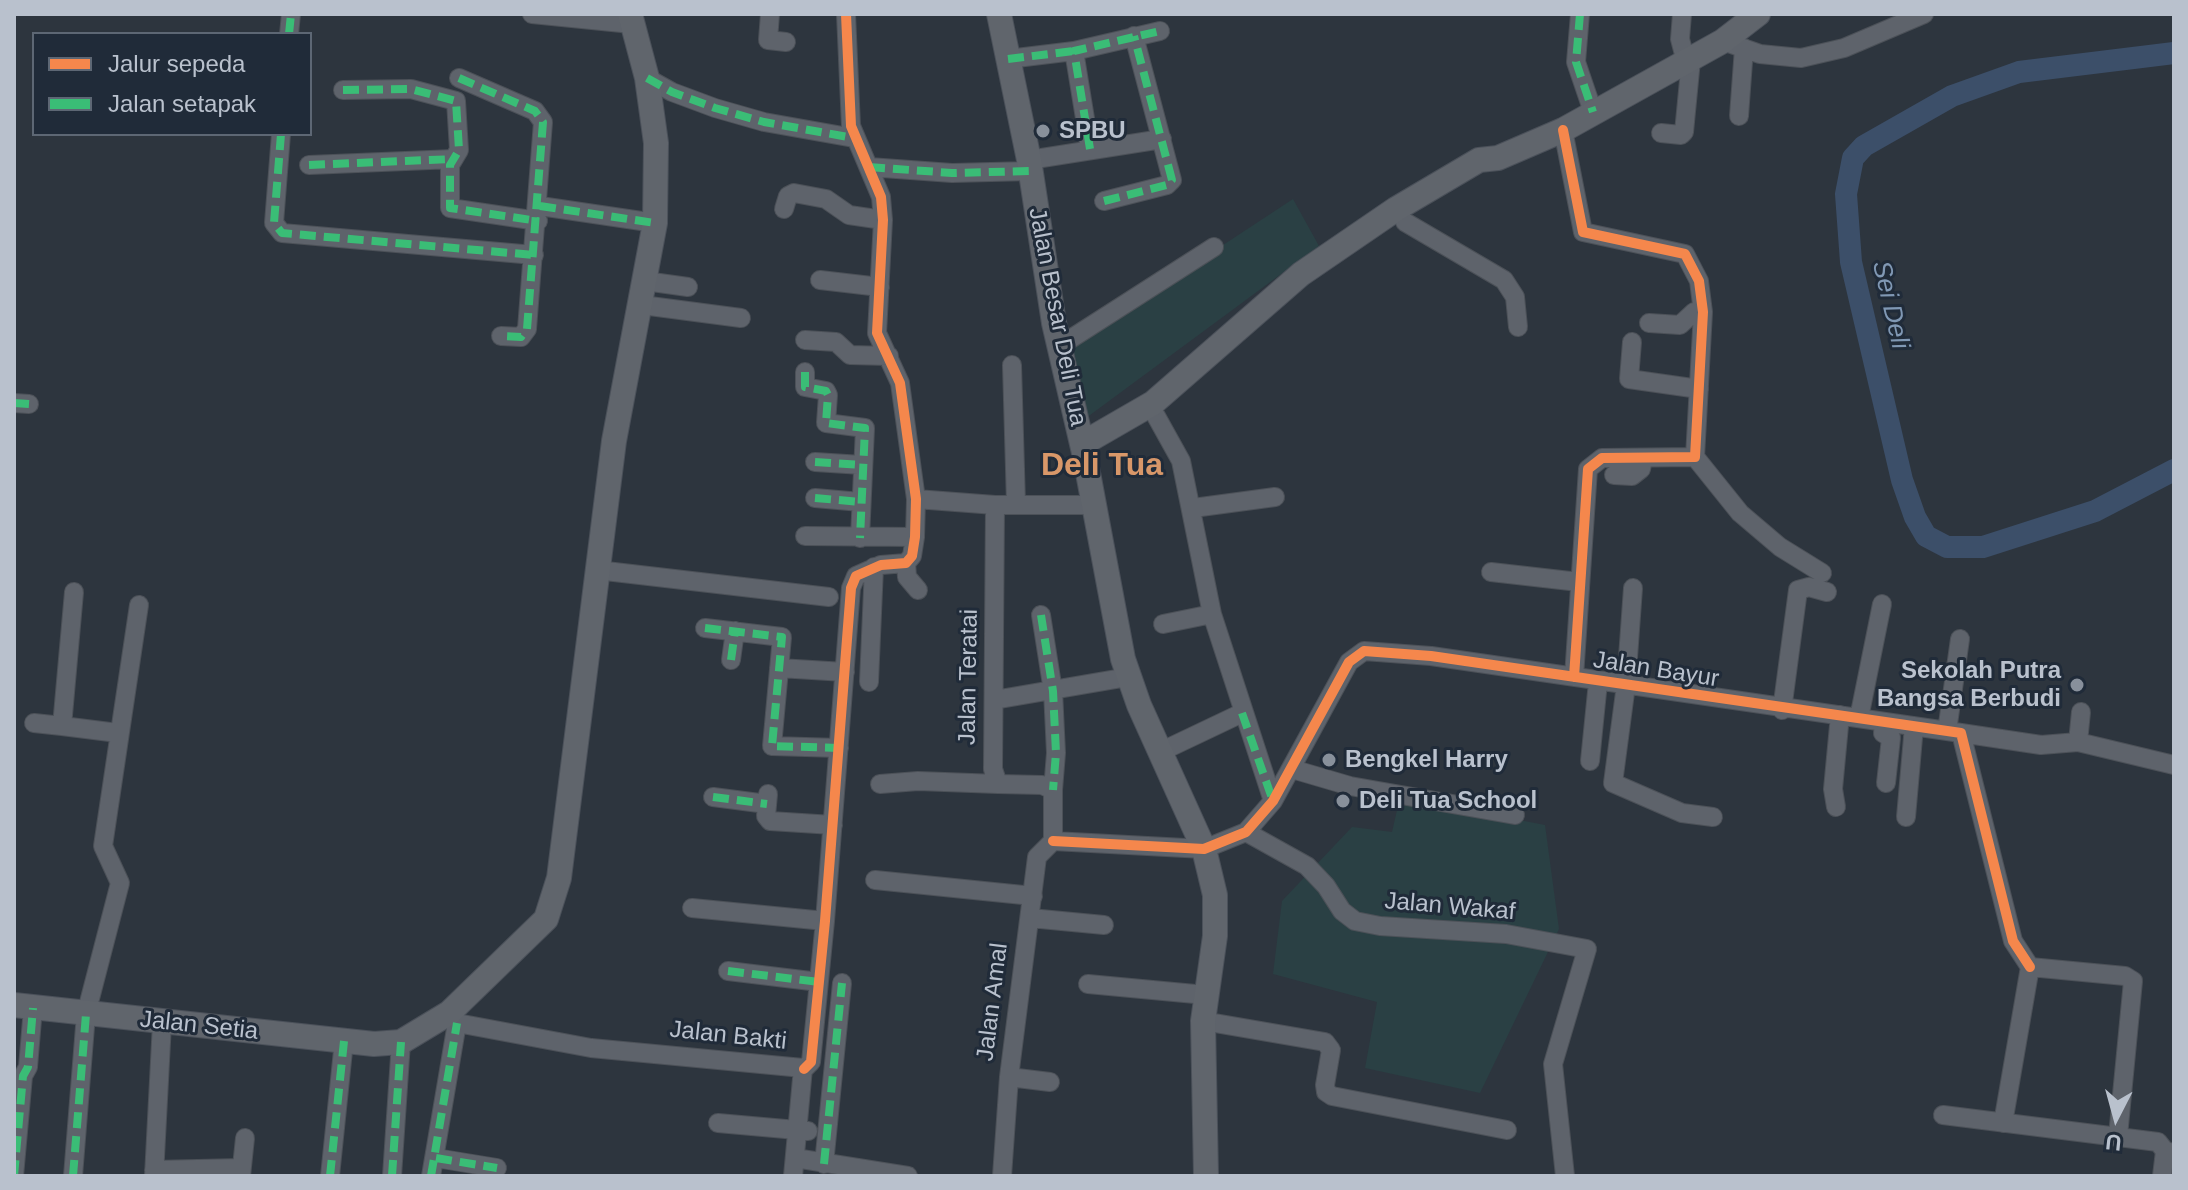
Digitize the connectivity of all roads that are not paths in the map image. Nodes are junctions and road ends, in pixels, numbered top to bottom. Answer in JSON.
{"nodes":[{"id":1,"x":532,"y":14,"type":"edge"},
{"id":2,"x":770,"y":14,"type":"edge"},
{"id":3,"x":846,"y":14,"type":"edge"},
{"id":4,"x":999,"y":14,"type":"edge"},
{"id":5,"x":1580,"y":14,"type":"edge"},
{"id":6,"x":1682,"y":14,"type":"edge"},
{"id":7,"x":1758,"y":14,"type":"edge"},
{"id":8,"x":1924,"y":14,"type":"edge"},
{"id":9,"x":631,"y":19,"type":"edge"},
{"id":10,"x":1160,"y":31,"type":"dead end"},
{"id":11,"x":1134,"y":36,"type":"junction"},
{"id":12,"x":786,"y":42,"type":"dead end"},
{"id":13,"x":1734,"y":44,"type":"junction"},
{"id":14,"x":1074,"y":51,"type":"junction"},
{"id":15,"x":1008,"y":59,"type":"junction"},
{"id":16,"x":1688,"y":61,"type":"junction"},
{"id":17,"x":459,"y":78,"type":"dead end"},
{"id":18,"x":647,"y":78,"type":"junction"},
{"id":19,"x":343,"y":90,"type":"dead end"},
{"id":20,"x":1593,"y":112,"type":"junction"},
{"id":21,"x":1739,"y":116,"type":"dead end"},
{"id":22,"x":1563,"y":130,"type":"junction"},
{"id":23,"x":1661,"y":133,"type":"dead end"},
{"id":24,"x":281,"y":136,"type":"edge"},
{"id":25,"x":854,"y":138,"type":"junction"},
{"id":26,"x":1162,"y":139,"type":"junction"},
{"id":27,"x":1090,"y":149,"type":"junction"},
{"id":28,"x":1498,"y":158,"type":"junction"},
{"id":29,"x":454,"y":159,"type":"junction"},
{"id":30,"x":309,"y":165,"type":"dead end"},
{"id":31,"x":1030,"y":165,"type":"junction"},
{"id":32,"x":869,"y":167,"type":"junction"},
{"id":33,"x":1104,"y":201,"type":"dead end"},
{"id":34,"x":784,"y":209,"type":"dead end"},
{"id":35,"x":539,"y":213,"type":"junction"},
{"id":36,"x":883,"y":220,"type":"junction"},
{"id":37,"x":1405,"y":222,"type":"junction"},
{"id":38,"x":655,"y":223,"type":"junction"},
{"id":39,"x":1214,"y":247,"type":"dead end"},
{"id":40,"x":534,"y":255,"type":"junction"},
{"id":41,"x":820,"y":280,"type":"dead end"},
{"id":42,"x":688,"y":287,"type":"dead end"},
{"id":43,"x":880,"y":287,"type":"junction"},
{"id":44,"x":643,"y":293,"type":"junction"},
{"id":45,"x":1703,"y":312,"type":"junction"},
{"id":46,"x":741,"y":318,"type":"dead end"},
{"id":47,"x":1649,"y":323,"type":"dead end"},
{"id":48,"x":1518,"y":327,"type":"dead end"},
{"id":49,"x":501,"y":336,"type":"dead end"},
{"id":50,"x":805,"y":340,"type":"dead end"},
{"id":51,"x":1632,"y":342,"type":"dead end"},
{"id":52,"x":1058,"y":347,"type":"junction"},
{"id":53,"x":889,"y":356,"type":"junction"},
{"id":54,"x":1012,"y":365,"type":"dead end"},
{"id":55,"x":805,"y":372,"type":"dead end"},
{"id":56,"x":1699,"y":389,"type":"junction"},
{"id":57,"x":1156,"y":416,"type":"junction"},
{"id":58,"x":1084,"y":451,"type":"junction"},
{"id":59,"x":1695,"y":457,"type":"junction"},
{"id":60,"x":1643,"y":459,"type":"junction"},
{"id":61,"x":815,"y":462,"type":"dead end"},
{"id":62,"x":862,"y":465,"type":"junction"},
{"id":63,"x":1614,"y":475,"type":"dead end"},
{"id":64,"x":1275,"y":497,"type":"dead end"},
{"id":65,"x":815,"y":498,"type":"dead end"},
{"id":66,"x":916,"y":499,"type":"junction"},
{"id":67,"x":861,"y":502,"type":"junction"},
{"id":68,"x":1016,"y":504,"type":"junction"},
{"id":69,"x":995,"y":505,"type":"junction"},
{"id":70,"x":1093,"y":505,"type":"junction"},
{"id":71,"x":1193,"y":508,"type":"junction"},
{"id":72,"x":805,"y":536,"type":"dead end"},
{"id":73,"x":915,"y":537,"type":"junction"},
{"id":74,"x":860,"y":538,"type":"junction"},
{"id":75,"x":906,"y":563,"type":"junction"},
{"id":76,"x":874,"y":567,"type":"junction"},
{"id":77,"x":597,"y":570,"type":"junction"},
{"id":78,"x":1491,"y":572,"type":"dead end"},
{"id":79,"x":1822,"y":573,"type":"dead end"},
{"id":80,"x":1579,"y":582,"type":"junction"},
{"id":81,"x":1633,"y":588,"type":"dead end"},
{"id":82,"x":918,"y":590,"type":"dead end"},
{"id":83,"x":74,"y":592,"type":"dead end"},
{"id":84,"x":1827,"y":592,"type":"dead end"},
{"id":85,"x":829,"y":597,"type":"dead end"},
{"id":86,"x":1882,"y":604,"type":"dead end"},
{"id":87,"x":139,"y":605,"type":"dead end"},
{"id":88,"x":1212,"y":614,"type":"junction"},
{"id":89,"x":1041,"y":615,"type":"dead end"},
{"id":90,"x":1163,"y":624,"type":"dead end"},
{"id":91,"x":705,"y":628,"type":"dead end"},
{"id":92,"x":735,"y":631,"type":"junction"},
{"id":93,"x":1960,"y":639,"type":"dead end"},
{"id":94,"x":731,"y":660,"type":"dead end"},
{"id":95,"x":779,"y":668,"type":"junction"},
{"id":96,"x":845,"y":672,"type":"junction"},
{"id":97,"x":1128,"y":677,"type":"junction"},
{"id":98,"x":1574,"y":677,"type":"junction"},
{"id":99,"x":869,"y":682,"type":"dead end"},
{"id":100,"x":1598,"y":682,"type":"junction"},
{"id":101,"x":1626,"y":685,"type":"junction"},
{"id":102,"x":1053,"y":691,"type":"junction"},
{"id":103,"x":994,"y":700,"type":"junction"},
{"id":104,"x":1782,"y":710,"type":"junction"},
{"id":105,"x":2081,"y":712,"type":"dead end"},
{"id":106,"x":1242,"y":713,"type":"junction"},
{"id":107,"x":1849,"y":717,"type":"junction"},
{"id":108,"x":1884,"y":722,"type":"junction"},
{"id":109,"x":34,"y":723,"type":"dead end"},
{"id":110,"x":62,"y":726,"type":"junction"},
{"id":111,"x":1914,"y":726,"type":"junction"},
{"id":112,"x":1954,"y":732,"type":"junction"},
{"id":113,"x":118,"y":733,"type":"junction"},
{"id":114,"x":2078,"y":742,"type":"junction"},
{"id":115,"x":839,"y":748,"type":"junction"},
{"id":116,"x":1160,"y":752,"type":"junction"},
{"id":117,"x":1590,"y":761,"type":"dead end"},
{"id":118,"x":2174,"y":765,"type":"edge"},
{"id":119,"x":1292,"y":769,"type":"junction"},
{"id":120,"x":1886,"y":783,"type":"dead end"},
{"id":121,"x":880,"y":784,"type":"dead end"},
{"id":122,"x":998,"y":784,"type":"junction"},
{"id":123,"x":1053,"y":790,"type":"junction"},
{"id":124,"x":713,"y":797,"type":"dead end"},
{"id":125,"x":1273,"y":801,"type":"junction"},
{"id":126,"x":1836,"y":807,"type":"dead end"},
{"id":127,"x":1515,"y":815,"type":"dead end"},
{"id":128,"x":1713,"y":817,"type":"dead end"},
{"id":129,"x":1906,"y":817,"type":"dead end"},
{"id":130,"x":833,"y":825,"type":"junction"},
{"id":131,"x":1246,"y":832,"type":"junction"},
{"id":132,"x":1053,"y":841,"type":"junction"},
{"id":133,"x":1204,"y":849,"type":"junction"},
{"id":134,"x":875,"y":880,"type":"dead end"},
{"id":135,"x":1033,"y":896,"type":"junction"},
{"id":136,"x":692,"y":908,"type":"dead end"},
{"id":137,"x":1030,"y":918,"type":"junction"},
{"id":138,"x":825,"y":921,"type":"junction"},
{"id":139,"x":1104,"y":925,"type":"dead end"},
{"id":140,"x":2030,"y":967,"type":"junction"},
{"id":141,"x":728,"y":971,"type":"dead end"},
{"id":142,"x":819,"y":982,"type":"junction"},
{"id":143,"x":842,"y":983,"type":"dead end"},
{"id":144,"x":1088,"y":984,"type":"dead end"},
{"id":145,"x":1206,"y":995,"type":"junction"},
{"id":146,"x":24,"y":1007,"type":"edge"},
{"id":147,"x":86,"y":1014,"type":"junction"},
{"id":148,"x":453,"y":1018,"type":"junction"},
{"id":149,"x":1203,"y":1021,"type":"junction"},
{"id":150,"x":167,"y":1024,"type":"junction"},
{"id":151,"x":344,"y":1041,"type":"junction"},
{"id":152,"x":392,"y":1043,"type":"junction"},
{"id":153,"x":834,"y":1064,"type":"junction"},
{"id":154,"x":808,"y":1065,"type":"junction"},
{"id":155,"x":1009,"y":1077,"type":"junction"},
{"id":156,"x":1050,"y":1082,"type":"dead end"},
{"id":157,"x":1943,"y":1115,"type":"dead end"},
{"id":158,"x":718,"y":1123,"type":"dead end"},
{"id":159,"x":2003,"y":1123,"type":"junction"},
{"id":160,"x":798,"y":1129,"type":"junction"},
{"id":161,"x":1507,"y":1130,"type":"dead end"},
{"id":162,"x":827,"y":1132,"type":"junction"},
{"id":163,"x":2118,"y":1136,"type":"junction"},
{"id":164,"x":245,"y":1138,"type":"dead end"},
{"id":165,"x":2170,"y":1152,"type":"edge"},
{"id":166,"x":824,"y":1164,"type":"junction"},
{"id":167,"x":433,"y":1167,"type":"edge"},
{"id":168,"x":794,"y":1167,"type":"edge"},
{"id":169,"x":497,"y":1168,"type":"dead end"},
{"id":170,"x":157,"y":1172,"type":"edge"},
{"id":171,"x":241,"y":1172,"type":"edge"},
{"id":172,"x":14,"y":1176,"type":"edge"},
{"id":173,"x":73,"y":1176,"type":"edge"},
{"id":174,"x":330,"y":1176,"type":"edge"},
{"id":175,"x":392,"y":1176,"type":"edge"},
{"id":176,"x":908,"y":1176,"type":"edge"},
{"id":177,"x":1002,"y":1176,"type":"edge"},
{"id":178,"x":1206,"y":1176,"type":"edge"},
{"id":179,"x":1565,"y":1176,"type":"edge"},
{"id":180,"x":2162,"y":1176,"type":"edge"}],
"edges":[{"from":1,"to":9,"type":"street"},
{"from":2,"to":12,"type":"street"},
{"from":3,"to":25,"type":"street"},
{"from":4,"to":15,"type":"main road","name":"Jalan Besar Deli Tua"},
{"from":5,"to":20,"type":"street"},
{"from":6,"to":16,"type":"street"},
{"from":7,"to":13,"type":"main road"},
{"from":8,"to":13,"type":"street"},
{"from":9,"to":18,"type":"main road"},
{"from":10,"to":11,"type":"street"},
{"from":11,"to":14,"type":"street"},
{"from":11,"to":26,"type":"street"},
{"from":13,"to":16,"type":"main road"},
{"from":13,"to":21,"type":"street"},
{"from":14,"to":15,"type":"street"},
{"from":14,"to":27,"type":"street"},
{"from":15,"to":31,"type":"main road","name":"Jalan Besar Deli Tua"},
{"from":16,"to":20,"type":"main road"},
{"from":16,"to":23,"type":"street"},
{"from":17,"to":35,"type":"street"},
{"from":18,"to":25,"type":"street"},
{"from":18,"to":38,"type":"main road"},
{"from":19,"to":29,"type":"street"},
{"from":20,"to":22,"type":"main road"},
{"from":22,"to":28,"type":"main road"},
{"from":22,"to":45,"type":"street"},
{"from":24,"to":40,"type":"street"},
{"from":25,"to":32,"type":"street"},
{"from":26,"to":27,"type":"street"},
{"from":26,"to":33,"type":"street"},
{"from":27,"to":31,"type":"street"},
{"from":28,"to":37,"type":"main road"},
{"from":28,"to":58,"type":"main road"},
{"from":29,"to":30,"type":"street"},
{"from":29,"to":35,"type":"street"},
{"from":31,"to":32,"type":"street"},
{"from":31,"to":52,"type":"main road","name":"Jalan Besar Deli Tua"},
{"from":32,"to":36,"type":"street"},
{"from":34,"to":36,"type":"street"},
{"from":35,"to":38,"type":"street"},
{"from":35,"to":40,"type":"street"},
{"from":36,"to":43,"type":"street"},
{"from":37,"to":48,"type":"street"},
{"from":37,"to":57,"type":"main road"},
{"from":38,"to":44,"type":"main road"},
{"from":39,"to":52,"type":"street"},
{"from":40,"to":49,"type":"street"},
{"from":41,"to":43,"type":"street"},
{"from":42,"to":44,"type":"street"},
{"from":43,"to":53,"type":"street"},
{"from":44,"to":46,"type":"street"},
{"from":44,"to":77,"type":"main road"},
{"from":45,"to":47,"type":"street"},
{"from":45,"to":56,"type":"street"},
{"from":50,"to":53,"type":"street"},
{"from":51,"to":56,"type":"street"},
{"from":52,"to":58,"type":"main road","name":"Jalan Besar Deli Tua"},
{"from":53,"to":66,"type":"street"},
{"from":54,"to":68,"type":"street"},
{"from":55,"to":62,"type":"street"},
{"from":56,"to":59,"type":"street"},
{"from":57,"to":58,"type":"main road"},
{"from":57,"to":71,"type":"street"},
{"from":58,"to":70,"type":"main road","name":"Jalan Besar Deli Tua"},
{"from":59,"to":60,"type":"street"},
{"from":59,"to":79,"type":"street"},
{"from":60,"to":63,"type":"street"},
{"from":60,"to":80,"type":"street"},
{"from":61,"to":62,"type":"street"},
{"from":62,"to":67,"type":"street"},
{"from":64,"to":71,"type":"street"},
{"from":65,"to":67,"type":"street"},
{"from":66,"to":69,"type":"street"},
{"from":66,"to":73,"type":"street"},
{"from":67,"to":74,"type":"street"},
{"from":68,"to":69,"type":"street"},
{"from":68,"to":70,"type":"street"},
{"from":69,"to":103,"type":"street","name":"Jalan Teratai"},
{"from":70,"to":97,"type":"main road","name":"Jalan Besar Deli Tua"},
{"from":71,"to":88,"type":"street"},
{"from":72,"to":74,"type":"street"},
{"from":73,"to":74,"type":"street"},
{"from":73,"to":75,"type":"street"},
{"from":75,"to":76,"type":"street"},
{"from":75,"to":82,"type":"street"},
{"from":76,"to":96,"type":"street"},
{"from":76,"to":99,"type":"street"},
{"from":77,"to":85,"type":"street"},
{"from":77,"to":148,"type":"main road"},
{"from":78,"to":80,"type":"street"},
{"from":80,"to":98,"type":"street"},
{"from":81,"to":101,"type":"street"},
{"from":83,"to":110,"type":"street"},
{"from":84,"to":104,"type":"street"},
{"from":86,"to":107,"type":"street"},
{"from":87,"to":113,"type":"street"},
{"from":88,"to":90,"type":"street"},
{"from":88,"to":106,"type":"street"},
{"from":89,"to":102,"type":"street"},
{"from":91,"to":92,"type":"street"},
{"from":92,"to":94,"type":"street"},
{"from":92,"to":95,"type":"street"},
{"from":93,"to":112,"type":"street"},
{"from":95,"to":96,"type":"street"},
{"from":95,"to":115,"type":"street"},
{"from":96,"to":115,"type":"street"},
{"from":97,"to":102,"type":"street"},
{"from":97,"to":116,"type":"main road","name":"Jalan Besar Deli Tua"},
{"from":98,"to":100,"type":"street","name":"Jalan Bayur"},
{"from":98,"to":119,"type":"street","name":"Jalan Bayur"},
{"from":100,"to":101,"type":"street","name":"Jalan Bayur"},
{"from":100,"to":117,"type":"street"},
{"from":101,"to":104,"type":"street","name":"Jalan Bayur"},
{"from":101,"to":128,"type":"street"},
{"from":102,"to":103,"type":"street"},
{"from":102,"to":123,"type":"street"},
{"from":103,"to":122,"type":"street","name":"Jalan Teratai"},
{"from":104,"to":107,"type":"street","name":"Jalan Bayur"},
{"from":105,"to":114,"type":"street"},
{"from":106,"to":116,"type":"street"},
{"from":106,"to":125,"type":"street"},
{"from":107,"to":108,"type":"street","name":"Jalan Bayur"},
{"from":107,"to":126,"type":"street"},
{"from":108,"to":111,"type":"street","name":"Jalan Bayur"},
{"from":108,"to":120,"type":"street"},
{"from":109,"to":110,"type":"street"},
{"from":110,"to":113,"type":"street"},
{"from":111,"to":112,"type":"street","name":"Jalan Bayur"},
{"from":111,"to":129,"type":"street"},
{"from":112,"to":114,"type":"street","name":"Jalan Bayur"},
{"from":112,"to":140,"type":"street"},
{"from":113,"to":147,"type":"street"},
{"from":114,"to":118,"type":"street","name":"Jalan Bayur"},
{"from":115,"to":130,"type":"street"},
{"from":116,"to":133,"type":"main road","name":"Jalan Besar Deli Tua"},
{"from":119,"to":125,"type":"street","name":"Jalan Bayur"},
{"from":119,"to":127,"type":"street"},
{"from":121,"to":122,"type":"street"},
{"from":122,"to":123,"type":"street"},
{"from":123,"to":132,"type":"street"},
{"from":124,"to":130,"type":"street"},
{"from":125,"to":131,"type":"street","name":"Jalan Bayur"},
{"from":130,"to":138,"type":"street"},
{"from":131,"to":133,"type":"street","name":"Jalan Bayur"},
{"from":131,"to":179,"type":"street","name":"Jalan Wakaf"},
{"from":132,"to":133,"type":"street"},
{"from":132,"to":135,"type":"street","name":"Jalan Amal"},
{"from":133,"to":145,"type":"main road","name":"Jalan Besar Deli Tua"},
{"from":134,"to":135,"type":"street"},
{"from":135,"to":137,"type":"street","name":"Jalan Amal"},
{"from":136,"to":138,"type":"street"},
{"from":137,"to":139,"type":"street"},
{"from":137,"to":155,"type":"street","name":"Jalan Amal"},
{"from":138,"to":142,"type":"street"},
{"from":140,"to":159,"type":"street"},
{"from":140,"to":163,"type":"street"},
{"from":141,"to":142,"type":"street"},
{"from":142,"to":154,"type":"street"},
{"from":143,"to":153,"type":"street"},
{"from":144,"to":145,"type":"street"},
{"from":145,"to":149,"type":"main road","name":"Jalan Besar Deli Tua"},
{"from":146,"to":147,"type":"main road","name":"Jalan Setia"},
{"from":146,"to":172,"type":"street"},
{"from":147,"to":150,"type":"main road","name":"Jalan Setia"},
{"from":147,"to":173,"type":"street"},
{"from":148,"to":152,"type":"main road"},
{"from":148,"to":154,"type":"street","name":"Jalan Bakti"},
{"from":148,"to":167,"type":"street"},
{"from":149,"to":161,"type":"street"},
{"from":149,"to":178,"type":"main road","name":"Jalan Besar Deli Tua"},
{"from":150,"to":151,"type":"main road","name":"Jalan Setia"},
{"from":150,"to":170,"type":"street"},
{"from":151,"to":152,"type":"main road","name":"Jalan Setia"},
{"from":151,"to":174,"type":"street"},
{"from":152,"to":175,"type":"street"},
{"from":153,"to":154,"type":"street"},
{"from":153,"to":162,"type":"street"},
{"from":154,"to":160,"type":"street","name":"Jalan Bakti"},
{"from":155,"to":156,"type":"street"},
{"from":155,"to":177,"type":"street","name":"Jalan Amal"},
{"from":157,"to":159,"type":"street"},
{"from":158,"to":160,"type":"street"},
{"from":159,"to":163,"type":"street"},
{"from":160,"to":162,"type":"street"},
{"from":160,"to":168,"type":"street","name":"Jalan Bakti"},
{"from":162,"to":166,"type":"street"},
{"from":163,"to":165,"type":"street"},
{"from":164,"to":171,"type":"street"},
{"from":165,"to":180,"type":"street"},
{"from":166,"to":168,"type":"street","name":"Jalan Bakti"},
{"from":166,"to":176,"type":"street","name":"Jalan Bakti"},
{"from":167,"to":169,"type":"street"},
{"from":170,"to":171,"type":"street"}]}
